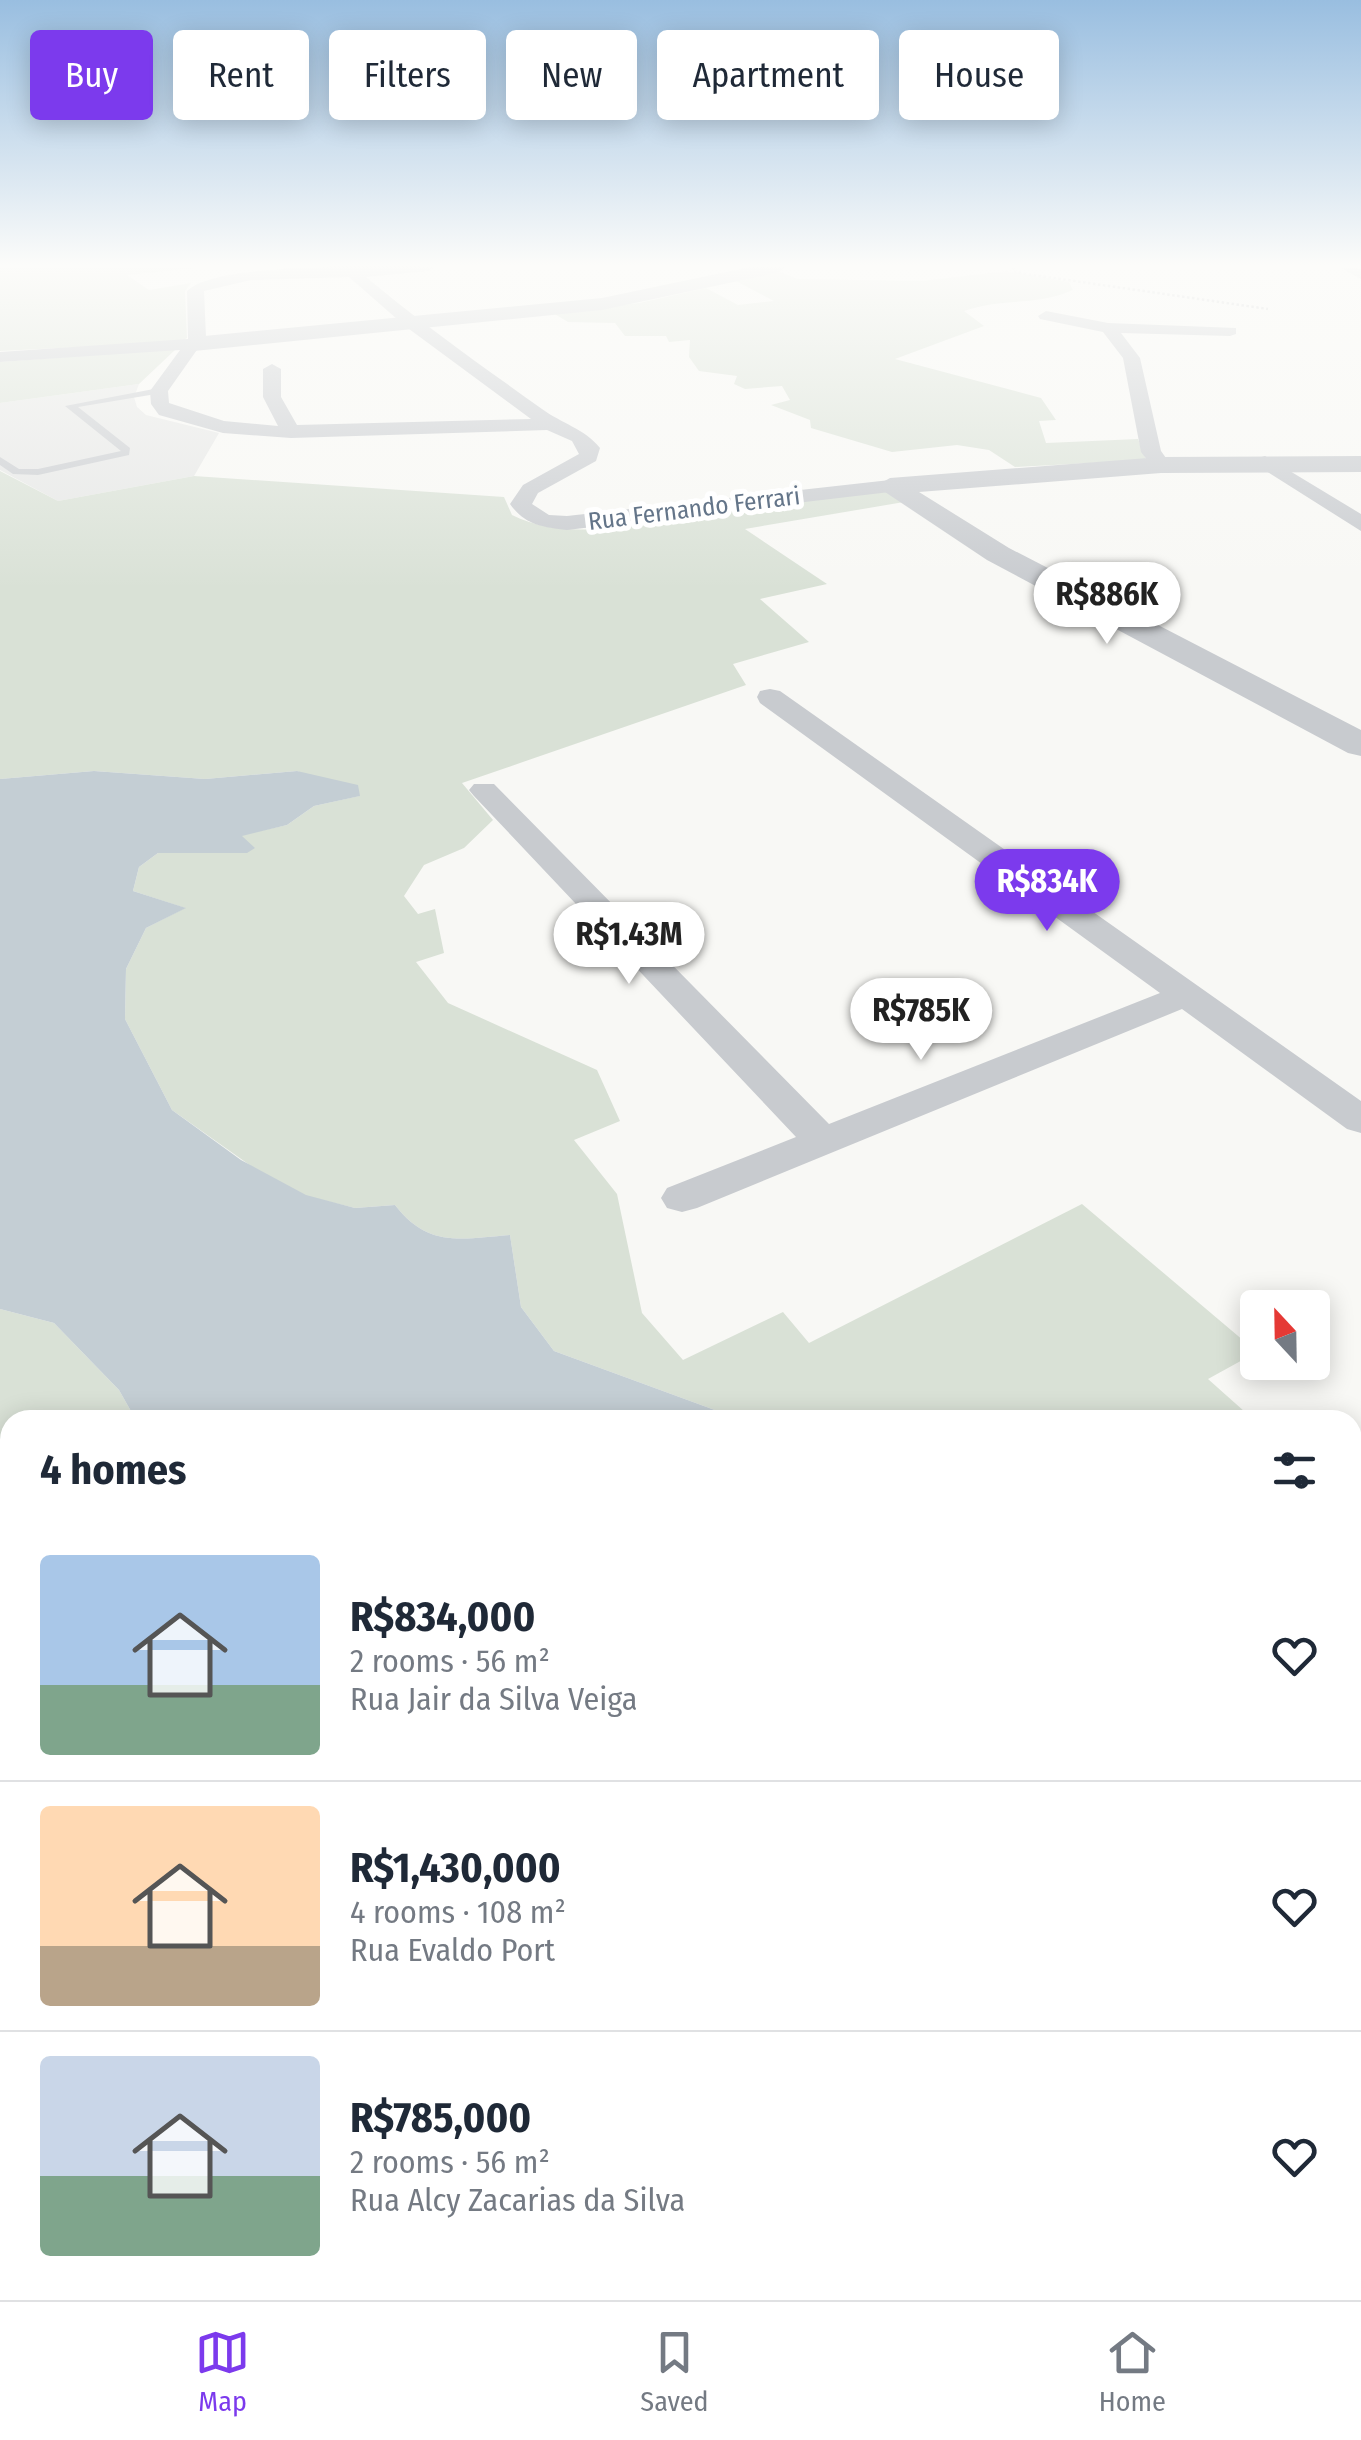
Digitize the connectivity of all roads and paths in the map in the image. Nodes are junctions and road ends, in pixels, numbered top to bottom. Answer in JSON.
{"nodes":[{"id":1,"x":170,"y":374,"type":"edge"},
{"id":2,"x":272,"y":374,"type":"edge"},
{"id":3,"x":482,"y":374,"type":"edge"},
{"id":4,"x":1134,"y":374,"type":"edge"},
{"id":5,"x":158,"y":390,"type":"junction"},
{"id":6,"x":550,"y":424,"type":"junction"},
{"id":7,"x":291,"y":432,"type":"junction"},
{"id":8,"x":0,"y":460,"type":"edge"},
{"id":9,"x":1265,"y":462,"type":"junction"},
{"id":10,"x":1161,"y":464,"type":"junction"},
{"id":11,"x":1361,"y":464,"type":"edge"},
{"id":12,"x":890,"y":486,"type":"junction"},
{"id":13,"x":1361,"y":524,"type":"edge"},
{"id":14,"x":770,"y":697,"type":"dead end"},
{"id":15,"x":1361,"y":746,"type":"edge"},
{"id":16,"x":484,"y":790,"type":"dead end"},
{"id":17,"x":1186,"y":995,"type":"junction"},
{"id":18,"x":1361,"y":1120,"type":"edge"},
{"id":19,"x":822,"y":1140,"type":"junction"},
{"id":20,"x":682,"y":1198,"type":"dead end"}],
"edges":[{"from":1,"to":5,"type":"street"},
{"from":2,"to":7,"type":"street"},
{"from":3,"to":6,"type":"street"},
{"from":4,"to":10,"type":"street"},
{"from":5,"to":7,"type":"street"},
{"from":5,"to":8,"type":"lane"},
{"from":6,"to":7,"type":"street"},
{"from":6,"to":12,"type":"street","name":"Rua Fernando Ferrari"},
{"from":9,"to":10,"type":"street","name":"Rua Fernando Ferrari"},
{"from":9,"to":11,"type":"street","name":"Rua Fernando Ferrari"},
{"from":9,"to":13,"type":"street"},
{"from":10,"to":12,"type":"street","name":"Rua Fernando Ferrari"},
{"from":12,"to":15,"type":"street"},
{"from":14,"to":17,"type":"street"},
{"from":16,"to":19,"type":"street"},
{"from":17,"to":18,"type":"street"},
{"from":17,"to":19,"type":"street"},
{"from":19,"to":20,"type":"street"}]}
